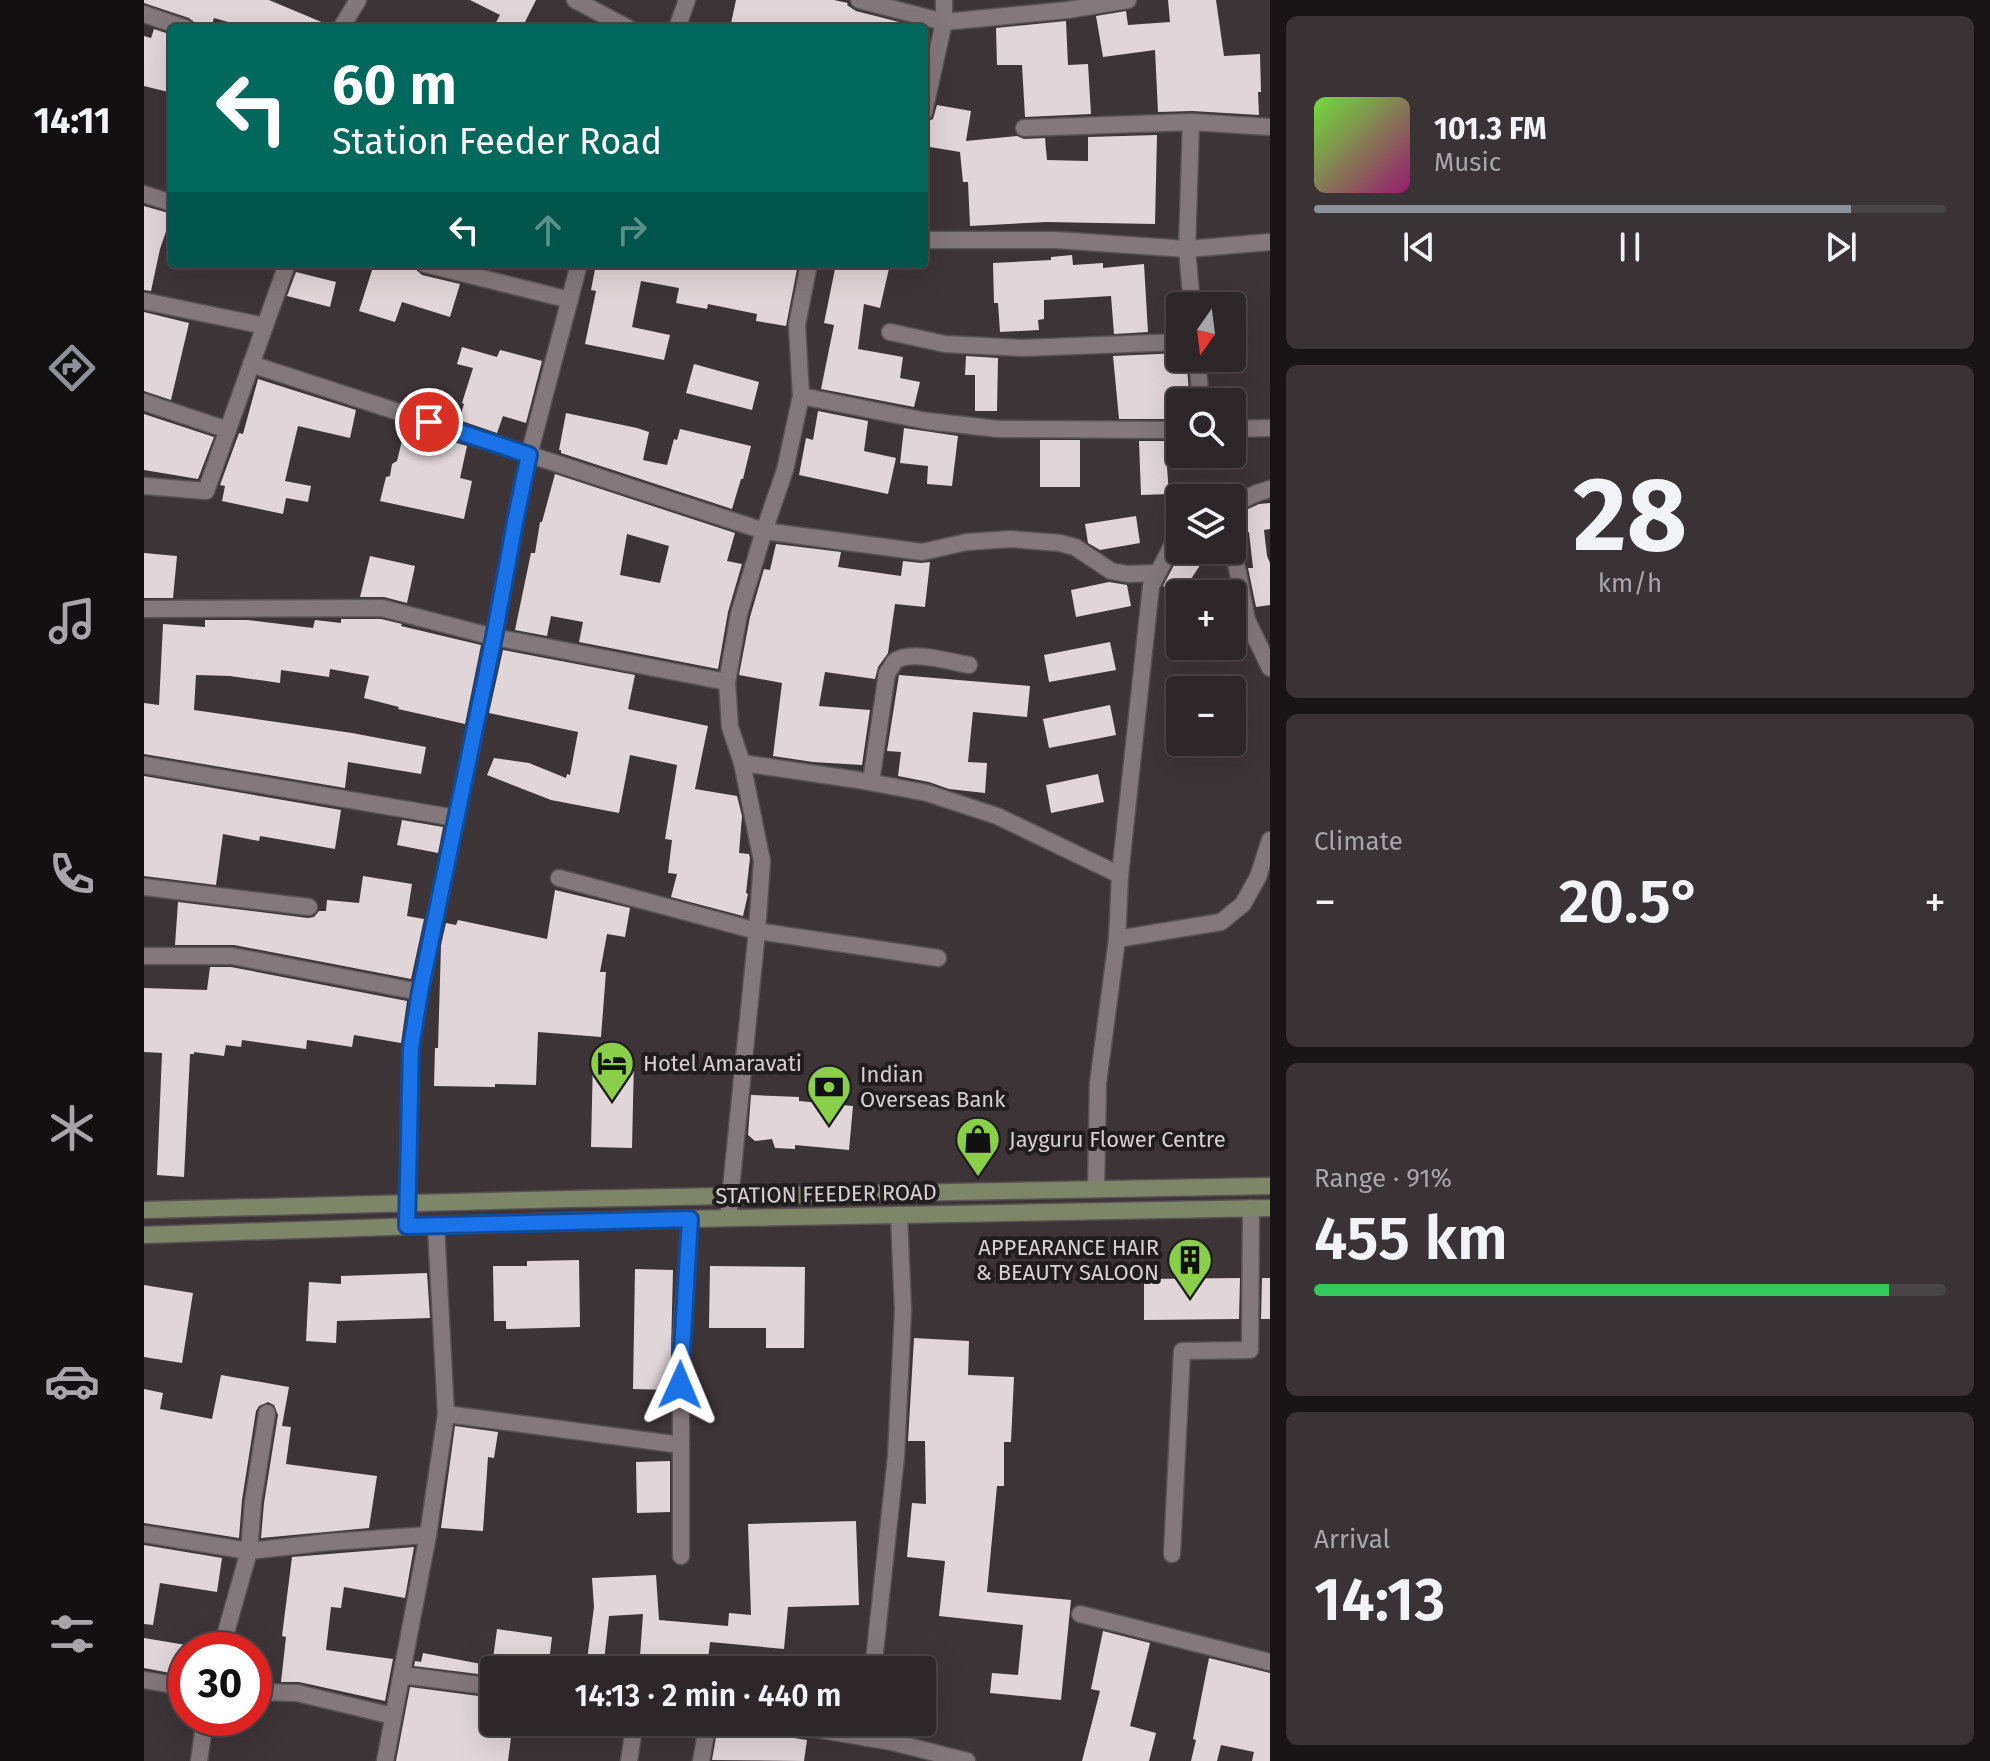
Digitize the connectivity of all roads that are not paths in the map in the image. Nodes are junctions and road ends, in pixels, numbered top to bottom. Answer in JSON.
{"nodes":[{"id":1,"x":358,"y":0,"type":"edge"},
{"id":2,"x":575,"y":0,"type":"edge"},
{"id":3,"x":687,"y":0,"type":"edge"},
{"id":4,"x":859,"y":0,"type":"edge"},
{"id":5,"x":944,"y":0,"type":"edge"},
{"id":6,"x":1128,"y":0,"type":"edge"},
{"id":7,"x":150,"y":10,"type":"edge"},
{"id":8,"x":944,"y":22,"type":"junction"},
{"id":9,"x":177,"y":24,"type":"edge"},
{"id":10,"x":343,"y":24,"type":"edge"},
{"id":11,"x":620,"y":24,"type":"edge"},
{"id":12,"x":678,"y":24,"type":"edge"},
{"id":13,"x":928,"y":94,"type":"edge"},
{"id":14,"x":1191,"y":122,"type":"junction"},
{"id":15,"x":1270,"y":127,"type":"edge"},
{"id":16,"x":1024,"y":128,"type":"dead end"},
{"id":17,"x":144,"y":194,"type":"edge"},
{"id":18,"x":168,"y":202,"type":"edge"},
{"id":19,"x":928,"y":240,"type":"edge"},
{"id":20,"x":1270,"y":242,"type":"edge"},
{"id":21,"x":1187,"y":249,"type":"junction"},
{"id":22,"x":286,"y":268,"type":"edge"},
{"id":23,"x":441,"y":268,"type":"edge"},
{"id":24,"x":578,"y":268,"type":"edge"},
{"id":25,"x":808,"y":268,"type":"edge"},
{"id":26,"x":1191,"y":292,"type":"edge"},
{"id":27,"x":570,"y":300,"type":"junction"},
{"id":28,"x":144,"y":301,"type":"edge"},
{"id":29,"x":265,"y":326,"type":"junction"},
{"id":30,"x":890,"y":332,"type":"dead end"},
{"id":31,"x":1166,"y":343,"type":"edge"},
{"id":32,"x":251,"y":364,"type":"junction"},
{"id":33,"x":801,"y":396,"type":"junction"},
{"id":34,"x":144,"y":402,"type":"edge"},
{"id":35,"x":1270,"y":428,"type":"edge"},
{"id":36,"x":1246,"y":429,"type":"edge"},
{"id":37,"x":228,"y":430,"type":"junction"},
{"id":38,"x":1166,"y":430,"type":"edge"},
{"id":39,"x":529,"y":455,"type":"junction"},
{"id":40,"x":144,"y":486,"type":"edge"},
{"id":41,"x":1270,"y":489,"type":"edge"},
{"id":42,"x":1246,"y":498,"type":"edge"},
{"id":43,"x":764,"y":531,"type":"junction"},
{"id":44,"x":1166,"y":558,"type":"edge"},
{"id":45,"x":1236,"y":564,"type":"edge"},
{"id":46,"x":1158,"y":573,"type":"junction"},
{"id":47,"x":144,"y":609,"type":"edge"},
{"id":48,"x":494,"y":637,"type":"junction"},
{"id":49,"x":969,"y":665,"type":"dead end"},
{"id":50,"x":1270,"y":668,"type":"edge"},
{"id":51,"x":727,"y":682,"type":"junction"},
{"id":52,"x":742,"y":763,"type":"junction"},
{"id":53,"x":144,"y":765,"type":"edge"},
{"id":54,"x":871,"y":782,"type":"junction"},
{"id":55,"x":456,"y":818,"type":"junction"},
{"id":56,"x":1270,"y":840,"type":"edge"},
{"id":57,"x":1120,"y":875,"type":"junction"},
{"id":58,"x":559,"y":878,"type":"dead end"},
{"id":59,"x":144,"y":887,"type":"edge"},
{"id":60,"x":309,"y":907,"type":"dead end"},
{"id":61,"x":757,"y":931,"type":"junction"},
{"id":62,"x":1117,"y":939,"type":"junction"},
{"id":63,"x":144,"y":956,"type":"edge"},
{"id":64,"x":938,"y":958,"type":"dead end"},
{"id":65,"x":420,"y":992,"type":"junction"},
{"id":66,"x":1270,"y":1186,"type":"edge"},
{"id":67,"x":1096,"y":1189,"type":"junction"},
{"id":68,"x":729,"y":1196,"type":"junction"},
{"id":69,"x":407,"y":1203,"type":"junction"},
{"id":70,"x":1251,"y":1208,"type":"junction"},
{"id":71,"x":1270,"y":1208,"type":"edge"},
{"id":72,"x":144,"y":1210,"type":"edge"},
{"id":73,"x":899,"y":1215,"type":"junction"},
{"id":74,"x":728,"y":1218,"type":"junction"},
{"id":75,"x":690,"y":1219,"type":"junction"},
{"id":76,"x":407,"y":1226,"type":"junction"},
{"id":77,"x":436,"y":1227,"type":"junction"},
{"id":78,"x":144,"y":1235,"type":"edge"},
{"id":79,"x":267,"y":1413,"type":"dead end"},
{"id":80,"x":446,"y":1414,"type":"junction"},
{"id":81,"x":681,"y":1445,"type":"junction"},
{"id":82,"x":144,"y":1534,"type":"edge"},
{"id":83,"x":428,"y":1535,"type":"junction"},
{"id":84,"x":249,"y":1551,"type":"junction"},
{"id":85,"x":1172,"y":1554,"type":"dead end"},
{"id":86,"x":681,"y":1556,"type":"dead end"},
{"id":87,"x":1080,"y":1614,"type":"dead end"},
{"id":88,"x":226,"y":1632,"type":"edge"},
{"id":89,"x":875,"y":1656,"type":"edge"},
{"id":90,"x":1270,"y":1662,"type":"edge"},
{"id":91,"x":402,"y":1675,"type":"junction"},
{"id":92,"x":144,"y":1680,"type":"edge"},
{"id":93,"x":168,"y":1684,"type":"edge"},
{"id":94,"x":480,"y":1685,"type":"edge"},
{"id":95,"x":272,"y":1692,"type":"edge"},
{"id":96,"x":393,"y":1716,"type":"junction"},
{"id":97,"x":202,"y":1736,"type":"edge"},
{"id":98,"x":633,"y":1736,"type":"edge"},
{"id":99,"x":705,"y":1736,"type":"edge"},
{"id":100,"x":880,"y":1736,"type":"edge"},
{"id":101,"x":199,"y":1761,"type":"edge"},
{"id":102,"x":385,"y":1761,"type":"edge"},
{"id":103,"x":629,"y":1761,"type":"edge"},
{"id":104,"x":701,"y":1761,"type":"edge"},
{"id":105,"x":967,"y":1761,"type":"edge"}],
"edges":[{"from":1,"to":10,"type":"street"},
{"from":2,"to":11,"type":"street"},
{"from":3,"to":12,"type":"street"},
{"from":4,"to":8,"type":"street"},
{"from":5,"to":8,"type":"street"},
{"from":6,"to":8,"type":"street"},
{"from":7,"to":9,"type":"street"},
{"from":8,"to":13,"type":"street"},
{"from":14,"to":15,"type":"street"},
{"from":14,"to":16,"type":"street"},
{"from":14,"to":21,"type":"street"},
{"from":17,"to":18,"type":"street"},
{"from":19,"to":21,"type":"street"},
{"from":20,"to":21,"type":"street"},
{"from":21,"to":26,"type":"street"},
{"from":22,"to":29,"type":"street"},
{"from":23,"to":27,"type":"street"},
{"from":24,"to":27,"type":"street"},
{"from":25,"to":33,"type":"street"},
{"from":27,"to":39,"type":"street"},
{"from":28,"to":29,"type":"street"},
{"from":29,"to":32,"type":"street"},
{"from":30,"to":31,"type":"street"},
{"from":32,"to":37,"type":"street"},
{"from":32,"to":39,"type":"street"},
{"from":33,"to":38,"type":"street"},
{"from":33,"to":43,"type":"street"},
{"from":34,"to":37,"type":"street"},
{"from":35,"to":36,"type":"street"},
{"from":37,"to":40,"type":"street"},
{"from":39,"to":43,"type":"street"},
{"from":39,"to":48,"type":"street"},
{"from":41,"to":42,"type":"street"},
{"from":43,"to":46,"type":"street"},
{"from":43,"to":51,"type":"street"},
{"from":44,"to":46,"type":"street"},
{"from":45,"to":50,"type":"street"},
{"from":46,"to":57,"type":"street"},
{"from":47,"to":48,"type":"street"},
{"from":48,"to":51,"type":"street"},
{"from":48,"to":55,"type":"street"},
{"from":49,"to":54,"type":"street"},
{"from":51,"to":52,"type":"street"},
{"from":52,"to":54,"type":"street"},
{"from":52,"to":61,"type":"street"},
{"from":53,"to":55,"type":"street"},
{"from":54,"to":57,"type":"street"},
{"from":55,"to":65,"type":"street"},
{"from":56,"to":62,"type":"street"},
{"from":57,"to":62,"type":"street"},
{"from":58,"to":61,"type":"street"},
{"from":59,"to":60,"type":"street"},
{"from":61,"to":64,"type":"street"},
{"from":61,"to":68,"type":"street"},
{"from":62,"to":67,"type":"street"},
{"from":63,"to":65,"type":"street"},
{"from":65,"to":69,"type":"street"},
{"from":66,"to":67,"type":"street","name":"STATION FEEDER ROAD"},
{"from":67,"to":68,"type":"street","name":"STATION FEEDER ROAD"},
{"from":68,"to":69,"type":"street","name":"STATION FEEDER ROAD"},
{"from":68,"to":74,"type":"street"},
{"from":69,"to":72,"type":"street","name":"STATION FEEDER ROAD"},
{"from":69,"to":76,"type":"street"},
{"from":70,"to":71,"type":"street","name":"STATION FEEDER ROAD"},
{"from":70,"to":73,"type":"street","name":"STATION FEEDER ROAD"},
{"from":70,"to":85,"type":"street"},
{"from":73,"to":74,"type":"street","name":"STATION FEEDER ROAD"},
{"from":73,"to":89,"type":"street"},
{"from":74,"to":75,"type":"street","name":"STATION FEEDER ROAD"},
{"from":75,"to":77,"type":"street","name":"STATION FEEDER ROAD"},
{"from":75,"to":81,"type":"street"},
{"from":76,"to":77,"type":"street","name":"STATION FEEDER ROAD"},
{"from":76,"to":78,"type":"street","name":"STATION FEEDER ROAD"},
{"from":77,"to":80,"type":"street"},
{"from":79,"to":84,"type":"street"},
{"from":80,"to":81,"type":"street"},
{"from":80,"to":83,"type":"street"},
{"from":81,"to":86,"type":"street"},
{"from":82,"to":84,"type":"street"},
{"from":83,"to":84,"type":"street"},
{"from":83,"to":91,"type":"street"},
{"from":84,"to":88,"type":"street"},
{"from":87,"to":90,"type":"street"},
{"from":91,"to":94,"type":"street"},
{"from":91,"to":96,"type":"street"},
{"from":92,"to":93,"type":"street"},
{"from":95,"to":96,"type":"street"},
{"from":96,"to":102,"type":"street"},
{"from":97,"to":101,"type":"street"},
{"from":98,"to":103,"type":"street"},
{"from":99,"to":104,"type":"street"},
{"from":100,"to":105,"type":"street"}]}
